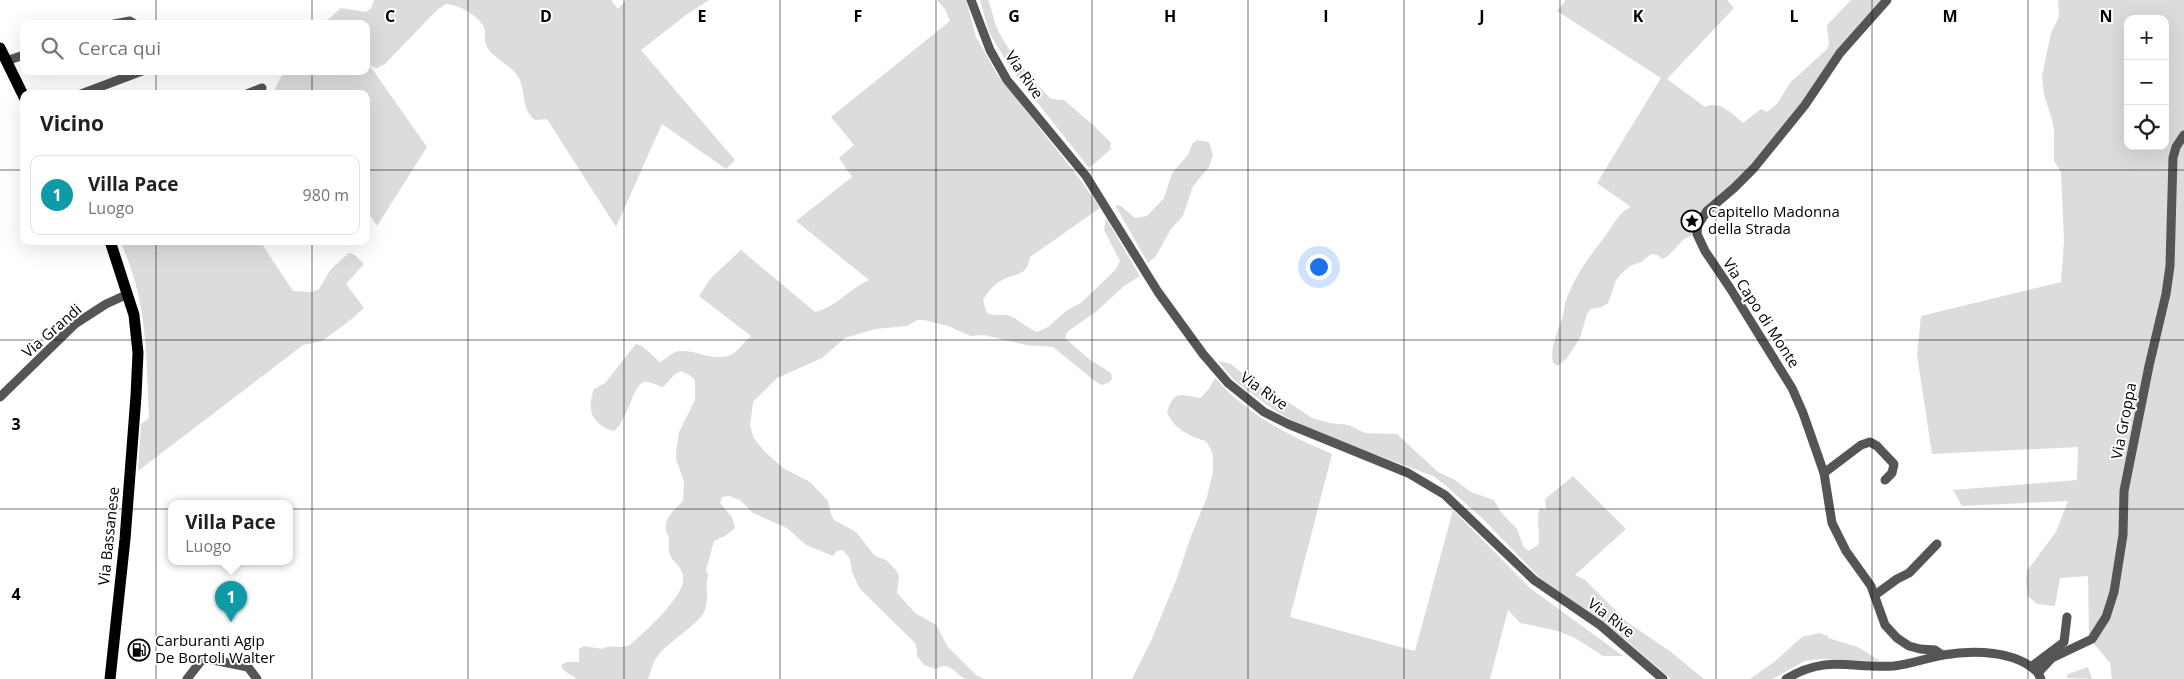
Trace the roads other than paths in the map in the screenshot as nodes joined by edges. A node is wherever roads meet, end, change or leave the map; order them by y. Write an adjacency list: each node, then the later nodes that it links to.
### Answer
1 (971, 0): 25 (street, Via Rive)
2 (1887, 0): 15 (street, Via Capo di Monte)
3 (0, 48): 5 (main road)
4 (20, 56): 5 (street)
5 (6, 61): 8 (main road)
6 (131, 75): 9 (street)
7 (262, 88): 10 (street)
8 (20, 90)
9 (92, 90)
10 (257, 90)
11 (2184, 135): 21 (street, Via Groppa)
12 (111, 245): 13 (main road, Via Bassanese)
13 (128, 294): 14 (street, Via Grandi); 22 (main road, Via Bassanese)
14 (0, 397)
15 (1824, 473): 16 (street); 18 (street, Via Capo di Monte)
16 (1885, 480)
17 (1937, 544): 18 (street)
18 (1876, 595): 20 (street, Via Capo di Monte)
19 (2067, 617): 21 (street)
20 (1942, 655): 21 (street); 26 (street)
21 (2037, 673)
22 (110, 679)
23 (188, 679): 24 (street)
24 (257, 679)
25 (1663, 679)
26 (1786, 679)

